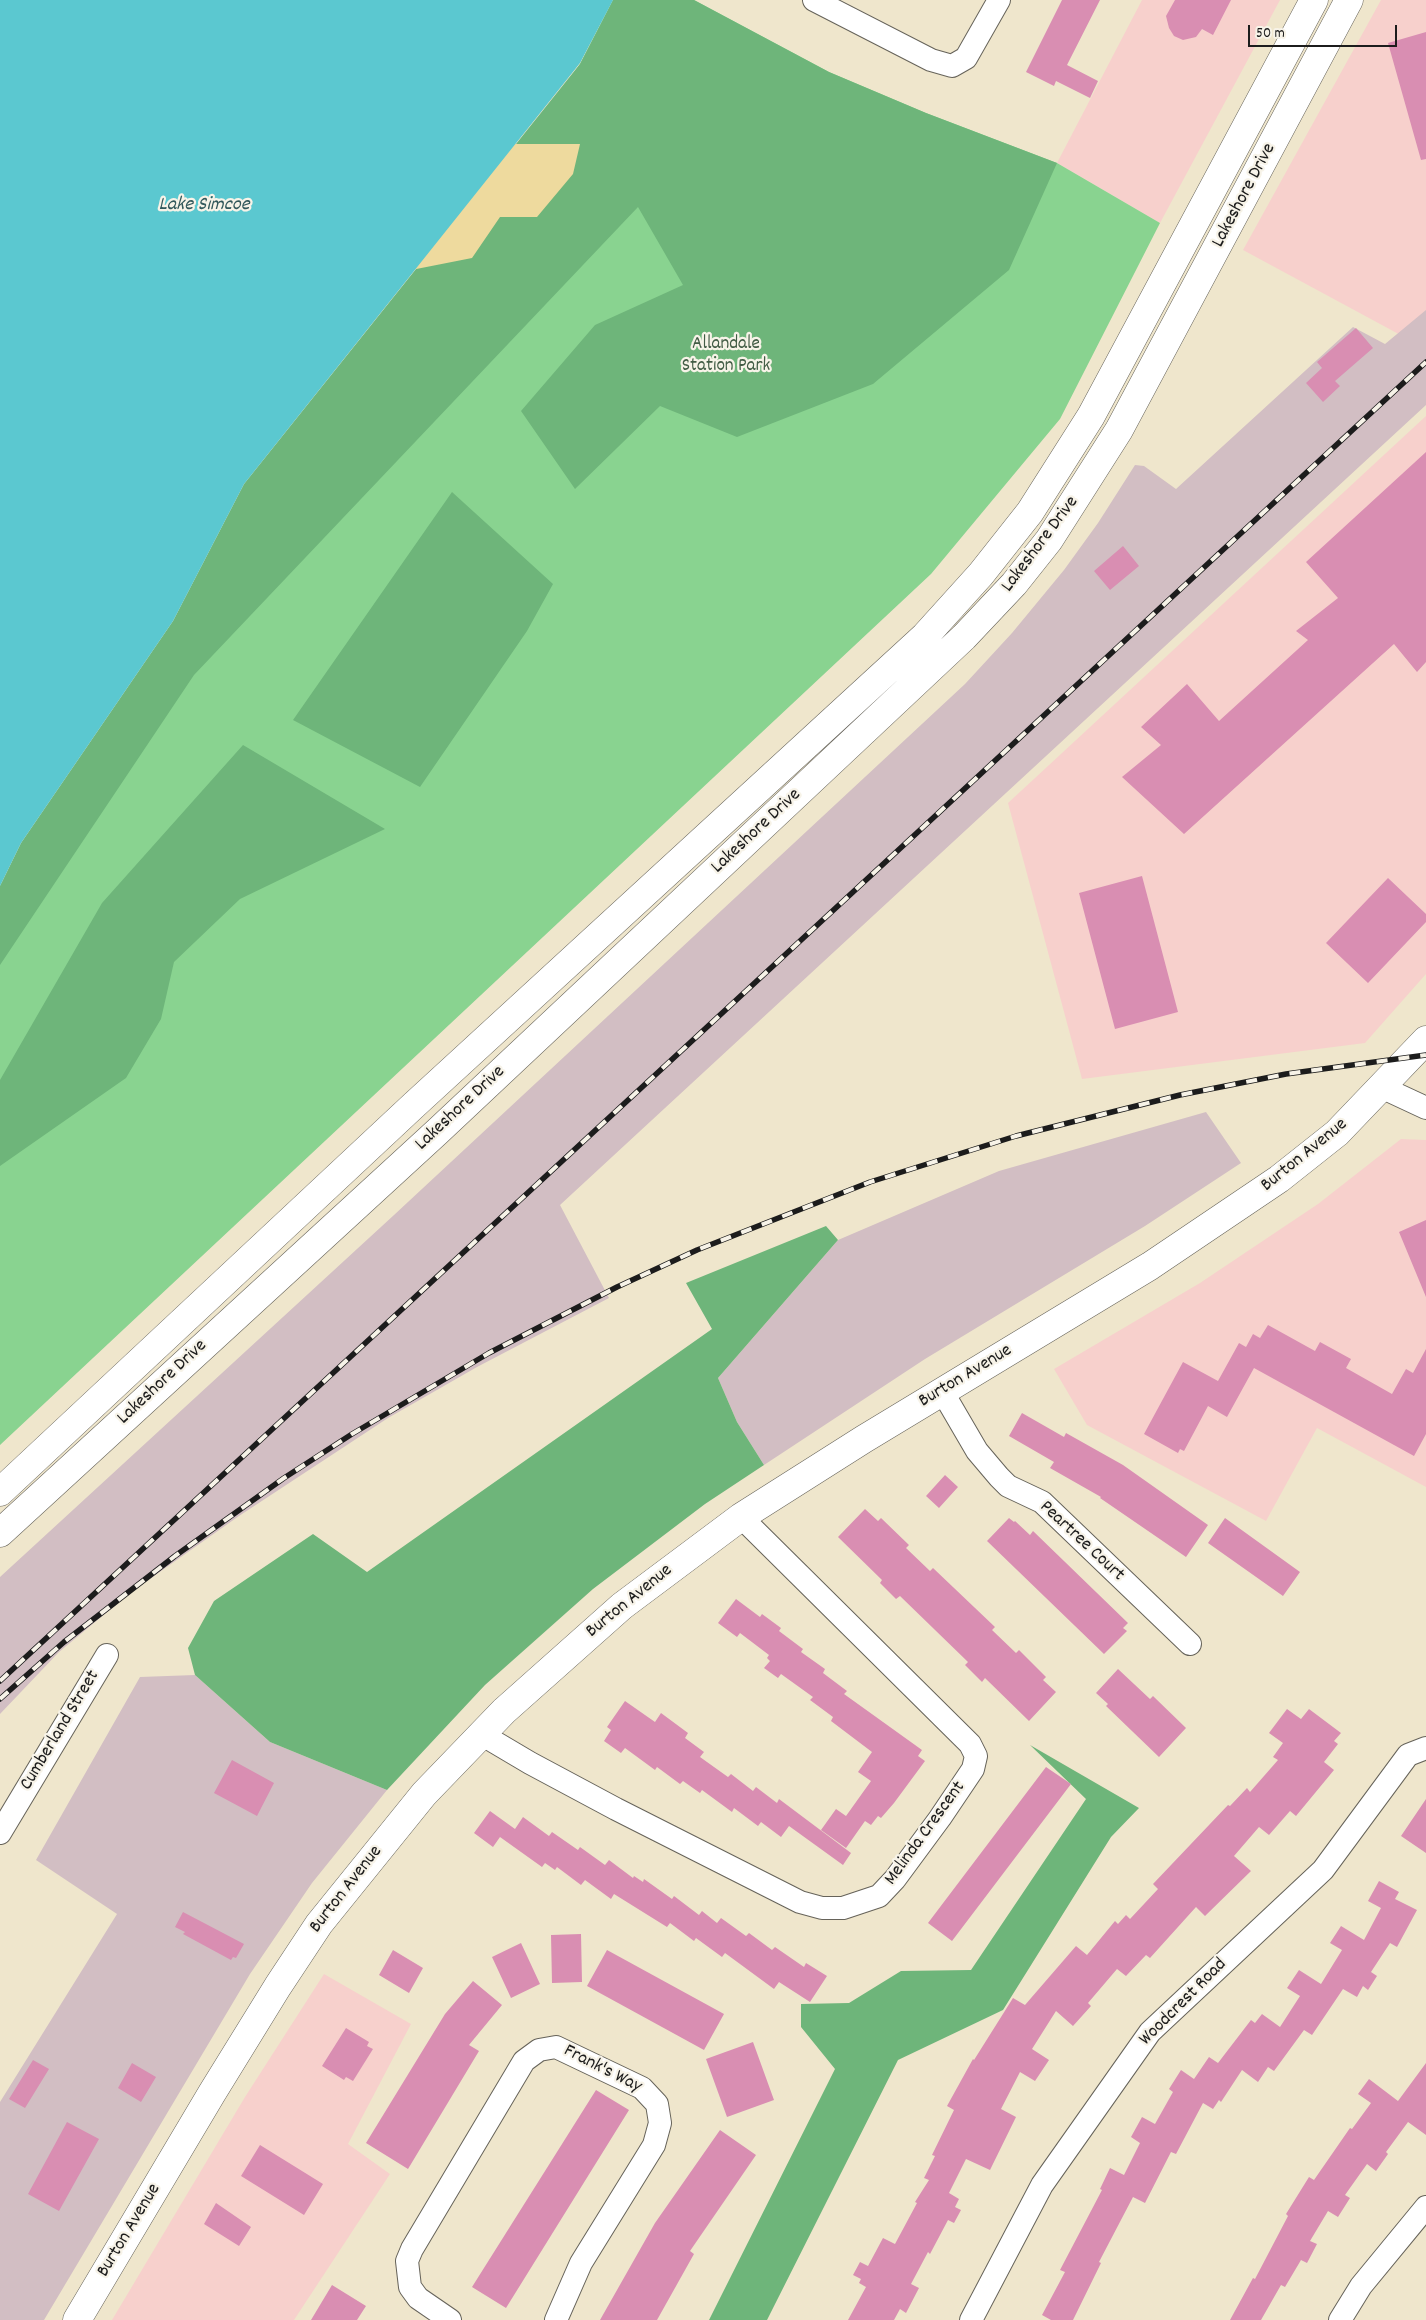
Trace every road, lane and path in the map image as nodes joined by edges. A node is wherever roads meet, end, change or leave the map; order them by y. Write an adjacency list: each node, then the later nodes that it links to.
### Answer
1 (814, 0): 2 (street)
2 (999, 0)
3 (1314, 0): 9 (main road, Lakeshore Drive)
4 (1349, 0): 11 (main road, Lakeshore Drive)
5 (1426, 1040): 6 (main road, Burton Avenue)
6 (1382, 1088): 7 (street); 8 (main road, Burton Avenue)
7 (1426, 1108)
8 (942, 1391): 10 (main road, Burton Avenue); 12 (street, Peartree Court)
9 (0, 1492)
10 (741, 1517): 14 (main road, Burton Avenue); 14 (street, Melinda Crescent)
11 (0, 1534)
12 (1190, 1644)
13 (107, 1655): 16 (street, Cumberland Street)
14 (481, 1734): 18 (main road, Burton Avenue)
15 (1426, 1748): 21 (street, Woodcrest Road)
16 (0, 1833)
17 (1426, 2207): 22 (street)
18 (78, 2320)
19 (450, 2320): 20 (street, Frank's Way)
20 (556, 2320)
21 (970, 2320)
22 (1340, 2320)

